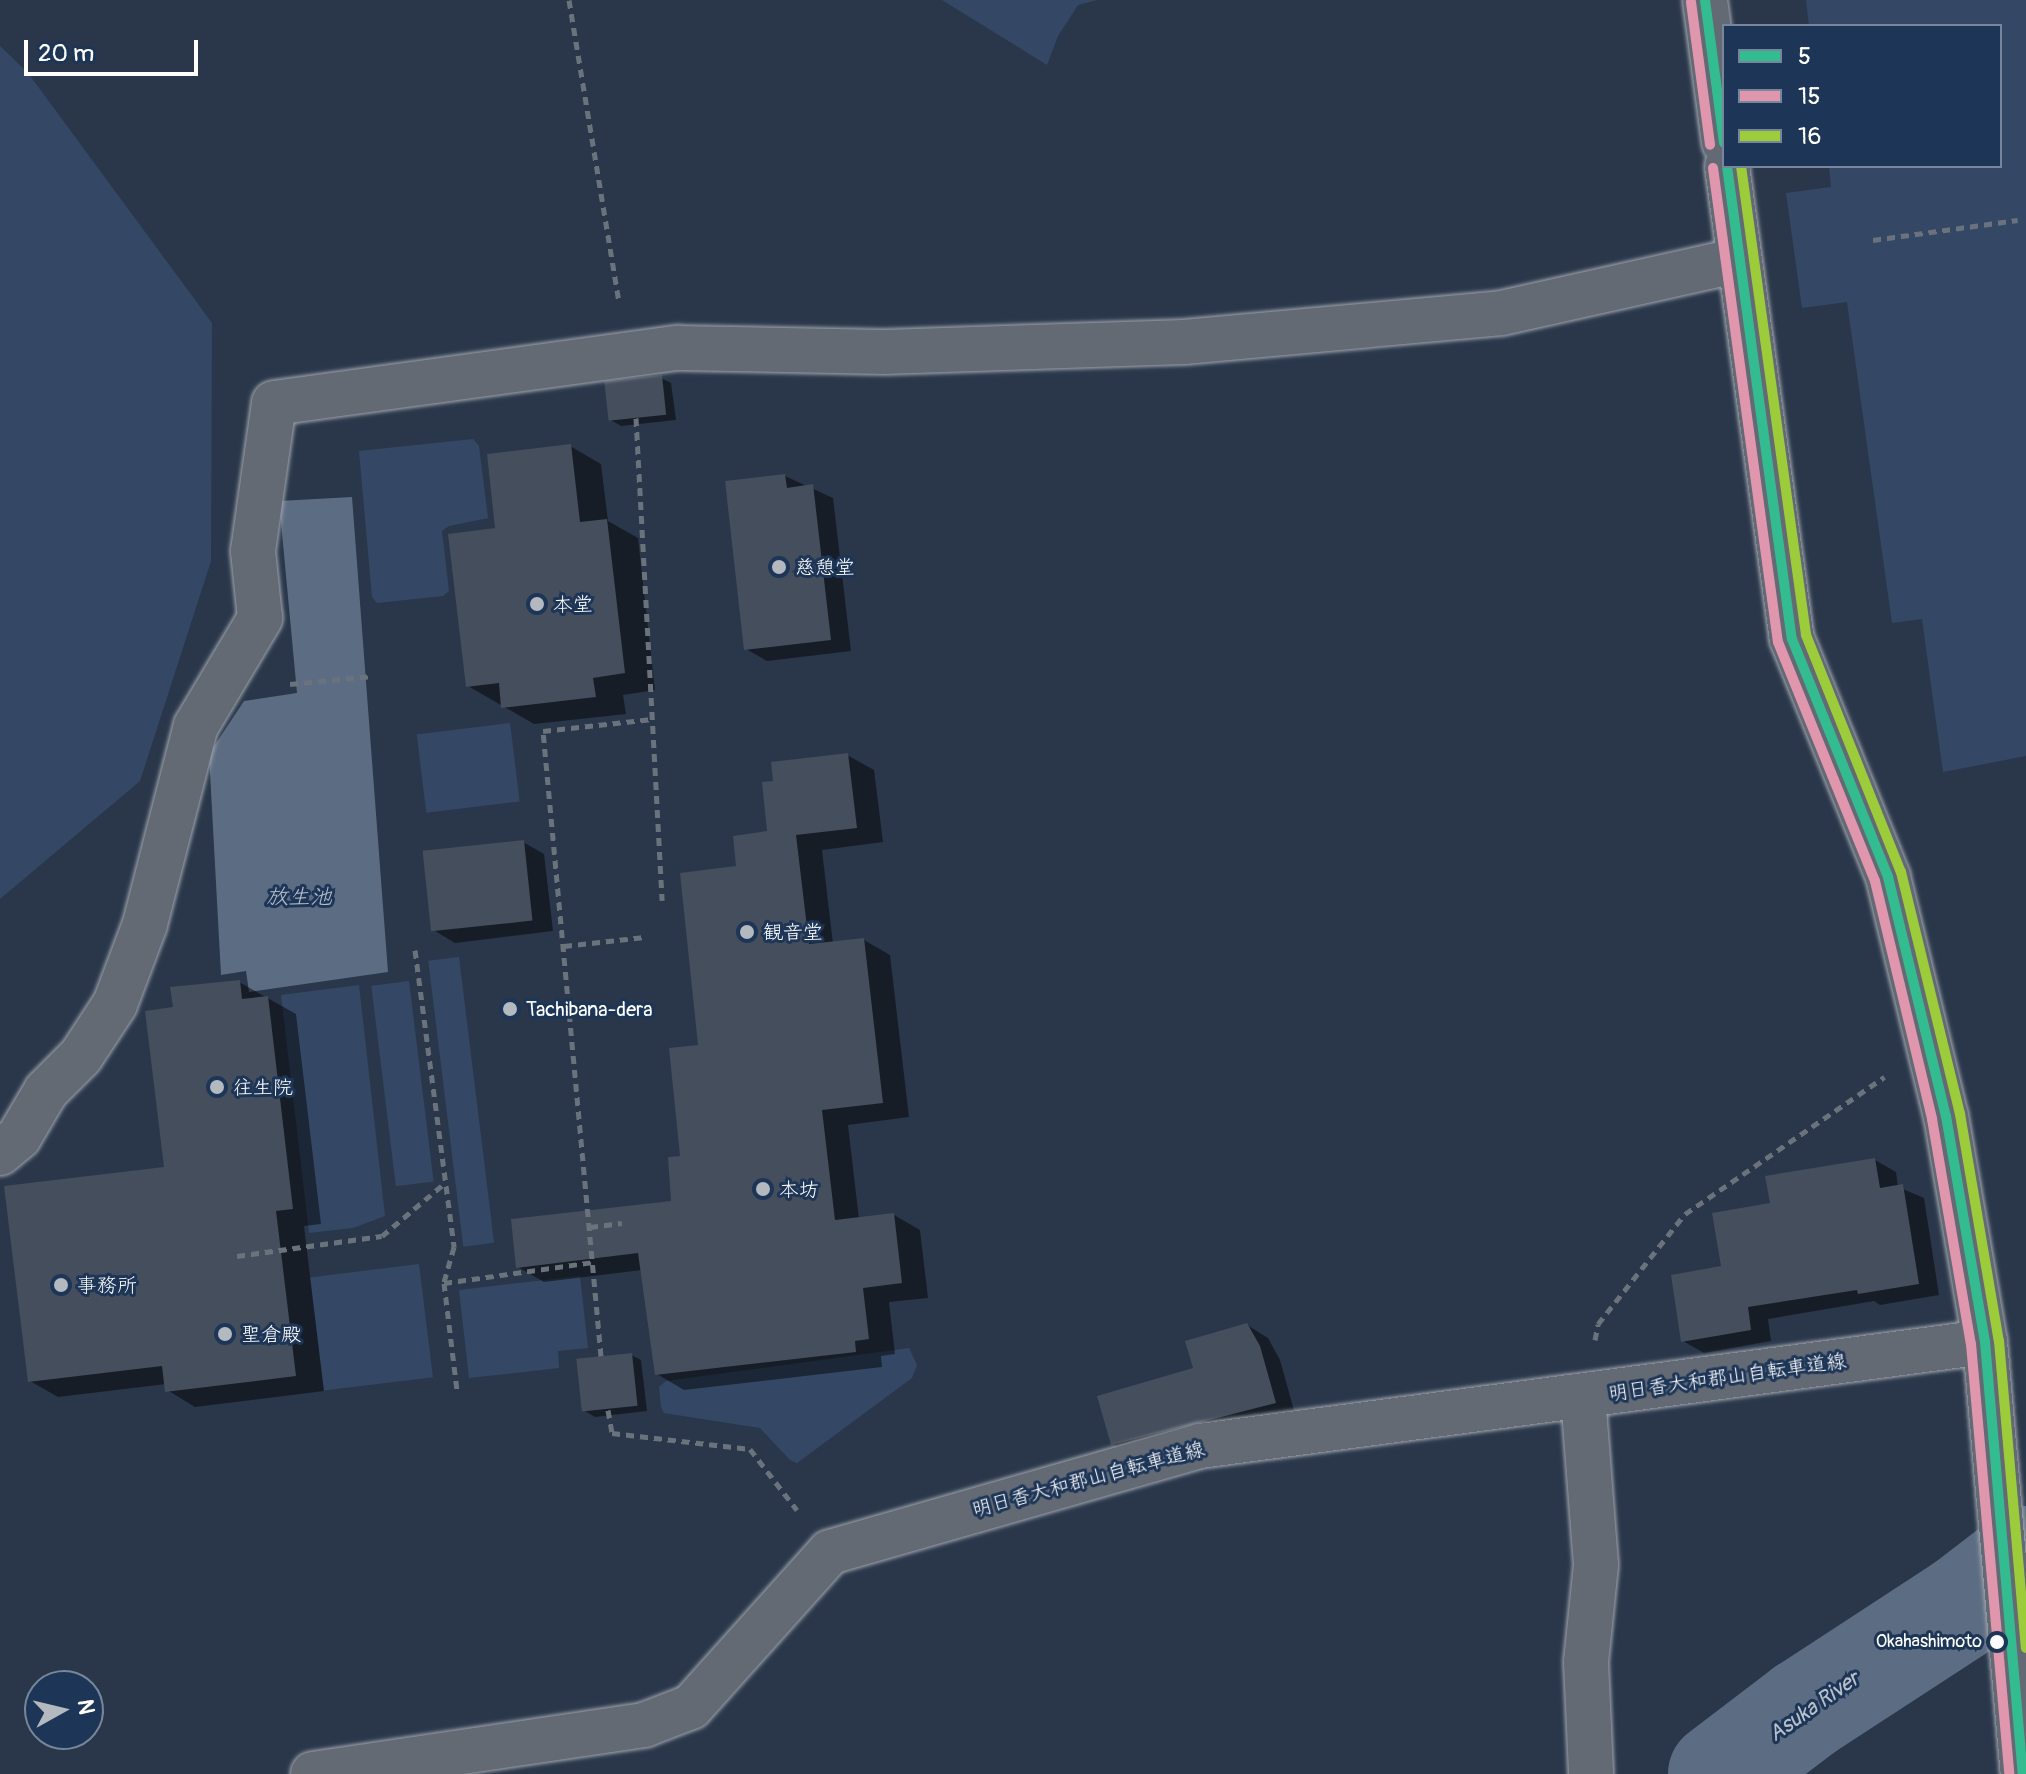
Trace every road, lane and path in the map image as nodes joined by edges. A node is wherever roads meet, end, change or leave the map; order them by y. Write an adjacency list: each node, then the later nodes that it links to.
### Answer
1 (569, 0): 8 (path)
2 (1705, 0): 3 (street)
3 (1722, 128)
4 (1727, 168): 7 (street)
5 (2018, 220): 6 (path)
6 (1873, 240)
7 (1739, 260): 8 (street); 17 (street)
8 (628, 355): 18 (street)
9 (636, 418): 12 (path)
10 (373, 676): 11 (path)
11 (290, 684)
12 (652, 719): 13 (path); 15 (path)
13 (662, 900)
14 (644, 937): 15 (path)
15 (564, 946): 21 (path)
16 (415, 950): 19 (path)
17 (1929, 1046): 25 (street); 28 (path)
18 (0, 1153)
19 (446, 1183): 22 (path); 24 (path)
20 (622, 1223): 21 (path)
21 (590, 1227): 23 (path)
22 (237, 1256)
23 (593, 1262): 24 (path); 26 (path)
24 (444, 1283): 27 (path)
25 (1985, 1342): 28 (street, 明日香大和郡山自転車道線); 31 (street)
26 (601, 1356)
27 (457, 1390)
28 (1583, 1396): 30 (street, 明日香大和郡山自転車道線); 33 (street)
29 (608, 1410): 30 (path)
30 (830, 1552): 32 (street)
31 (2022, 1756)
32 (313, 1774)
33 (1591, 1774)

